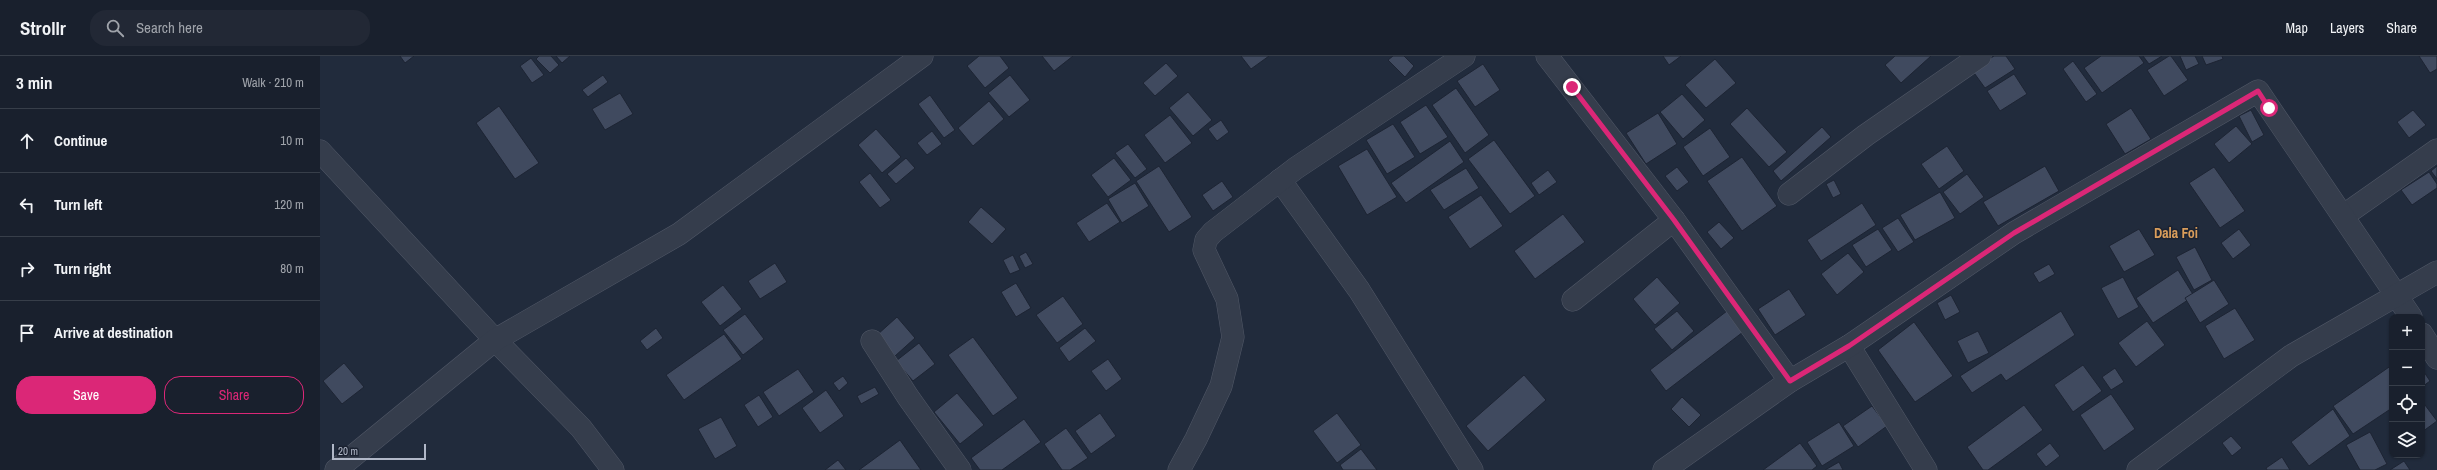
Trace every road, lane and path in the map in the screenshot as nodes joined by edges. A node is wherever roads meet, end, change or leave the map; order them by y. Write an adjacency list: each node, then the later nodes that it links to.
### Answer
1 (922, 56): 16 (street)
2 (1464, 56): 7 (street)
3 (1547, 56): 10 (street)
4 (1980, 56): 8 (street)
5 (2437, 150): 9 (street)
6 (320, 152): 16 (street)
7 (1280, 180): 24 (street); 25 (street)
8 (1789, 194)
9 (2343, 216): 12 (street); 18 (street)
10 (1674, 220): 13 (street); 20 (street)
11 (2437, 272): 12 (street)
12 (2397, 295): 14 (street); 28 (street)
13 (1573, 300)
14 (2409, 314)
15 (2425, 339): 19 (street)
16 (495, 340): 21 (street); 22 (street)
17 (872, 341): 23 (street)
18 (1849, 346): 20 (street); 27 (street)
19 (2437, 358)
20 (1790, 381): 26 (street)
21 (336, 470)
22 (613, 470)
23 (960, 470)
24 (1179, 470)
25 (1472, 470)
26 (1664, 470)
27 (1926, 470)
28 (2138, 470)

